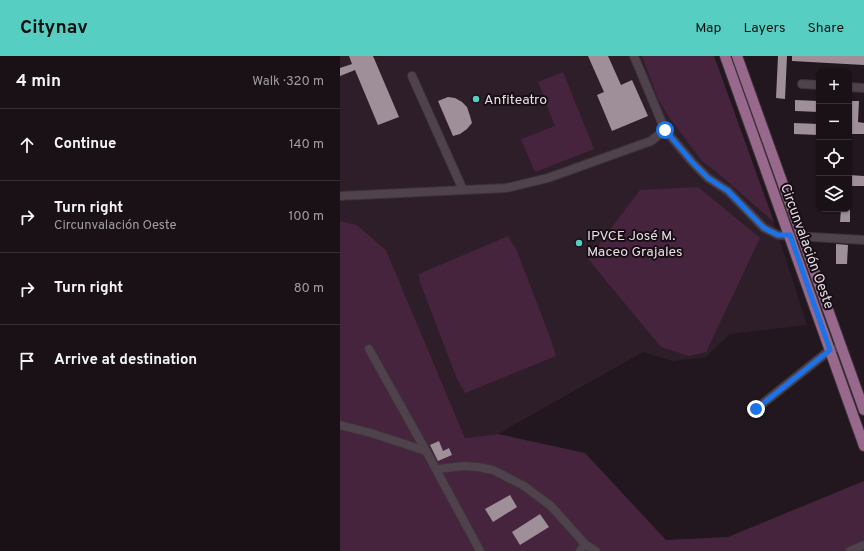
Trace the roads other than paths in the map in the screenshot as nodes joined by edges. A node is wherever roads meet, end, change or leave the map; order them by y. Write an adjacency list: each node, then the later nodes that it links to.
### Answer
1 (634, 56): 9 (street)
2 (725, 56): 12 (main road, Circunvalación Oeste)
3 (737, 56): 13 (main road, Circunvalación Oeste)
4 (412, 76): 10 (street)
5 (802, 84): 6 (street)
6 (816, 85)
7 (852, 87): 8 (street)
8 (864, 88)
9 (665, 130): 10 (street); 12 (street)
10 (462, 190): 11 (street)
11 (340, 196)
12 (790, 235): 13 (street); 17 (main road, Circunvalación Oeste)
13 (801, 236): 14 (street); 15 (main road, Circunvalación Oeste)
14 (864, 240)
15 (841, 347): 17 (street); 19 (main road, Circunvalación Oeste)
16 (369, 348): 22 (street)
17 (830, 350): 18 (street); 21 (main road, Circunvalación Oeste)
18 (756, 409)
19 (864, 410)
20 (340, 425): 22 (street)
21 (864, 446)
22 (426, 450): 23 (street)
23 (436, 469): 25 (street); 26 (street)
24 (864, 545): 28 (street)
25 (582, 548): 27 (street)
26 (480, 551)
27 (596, 551)
28 (850, 551)

